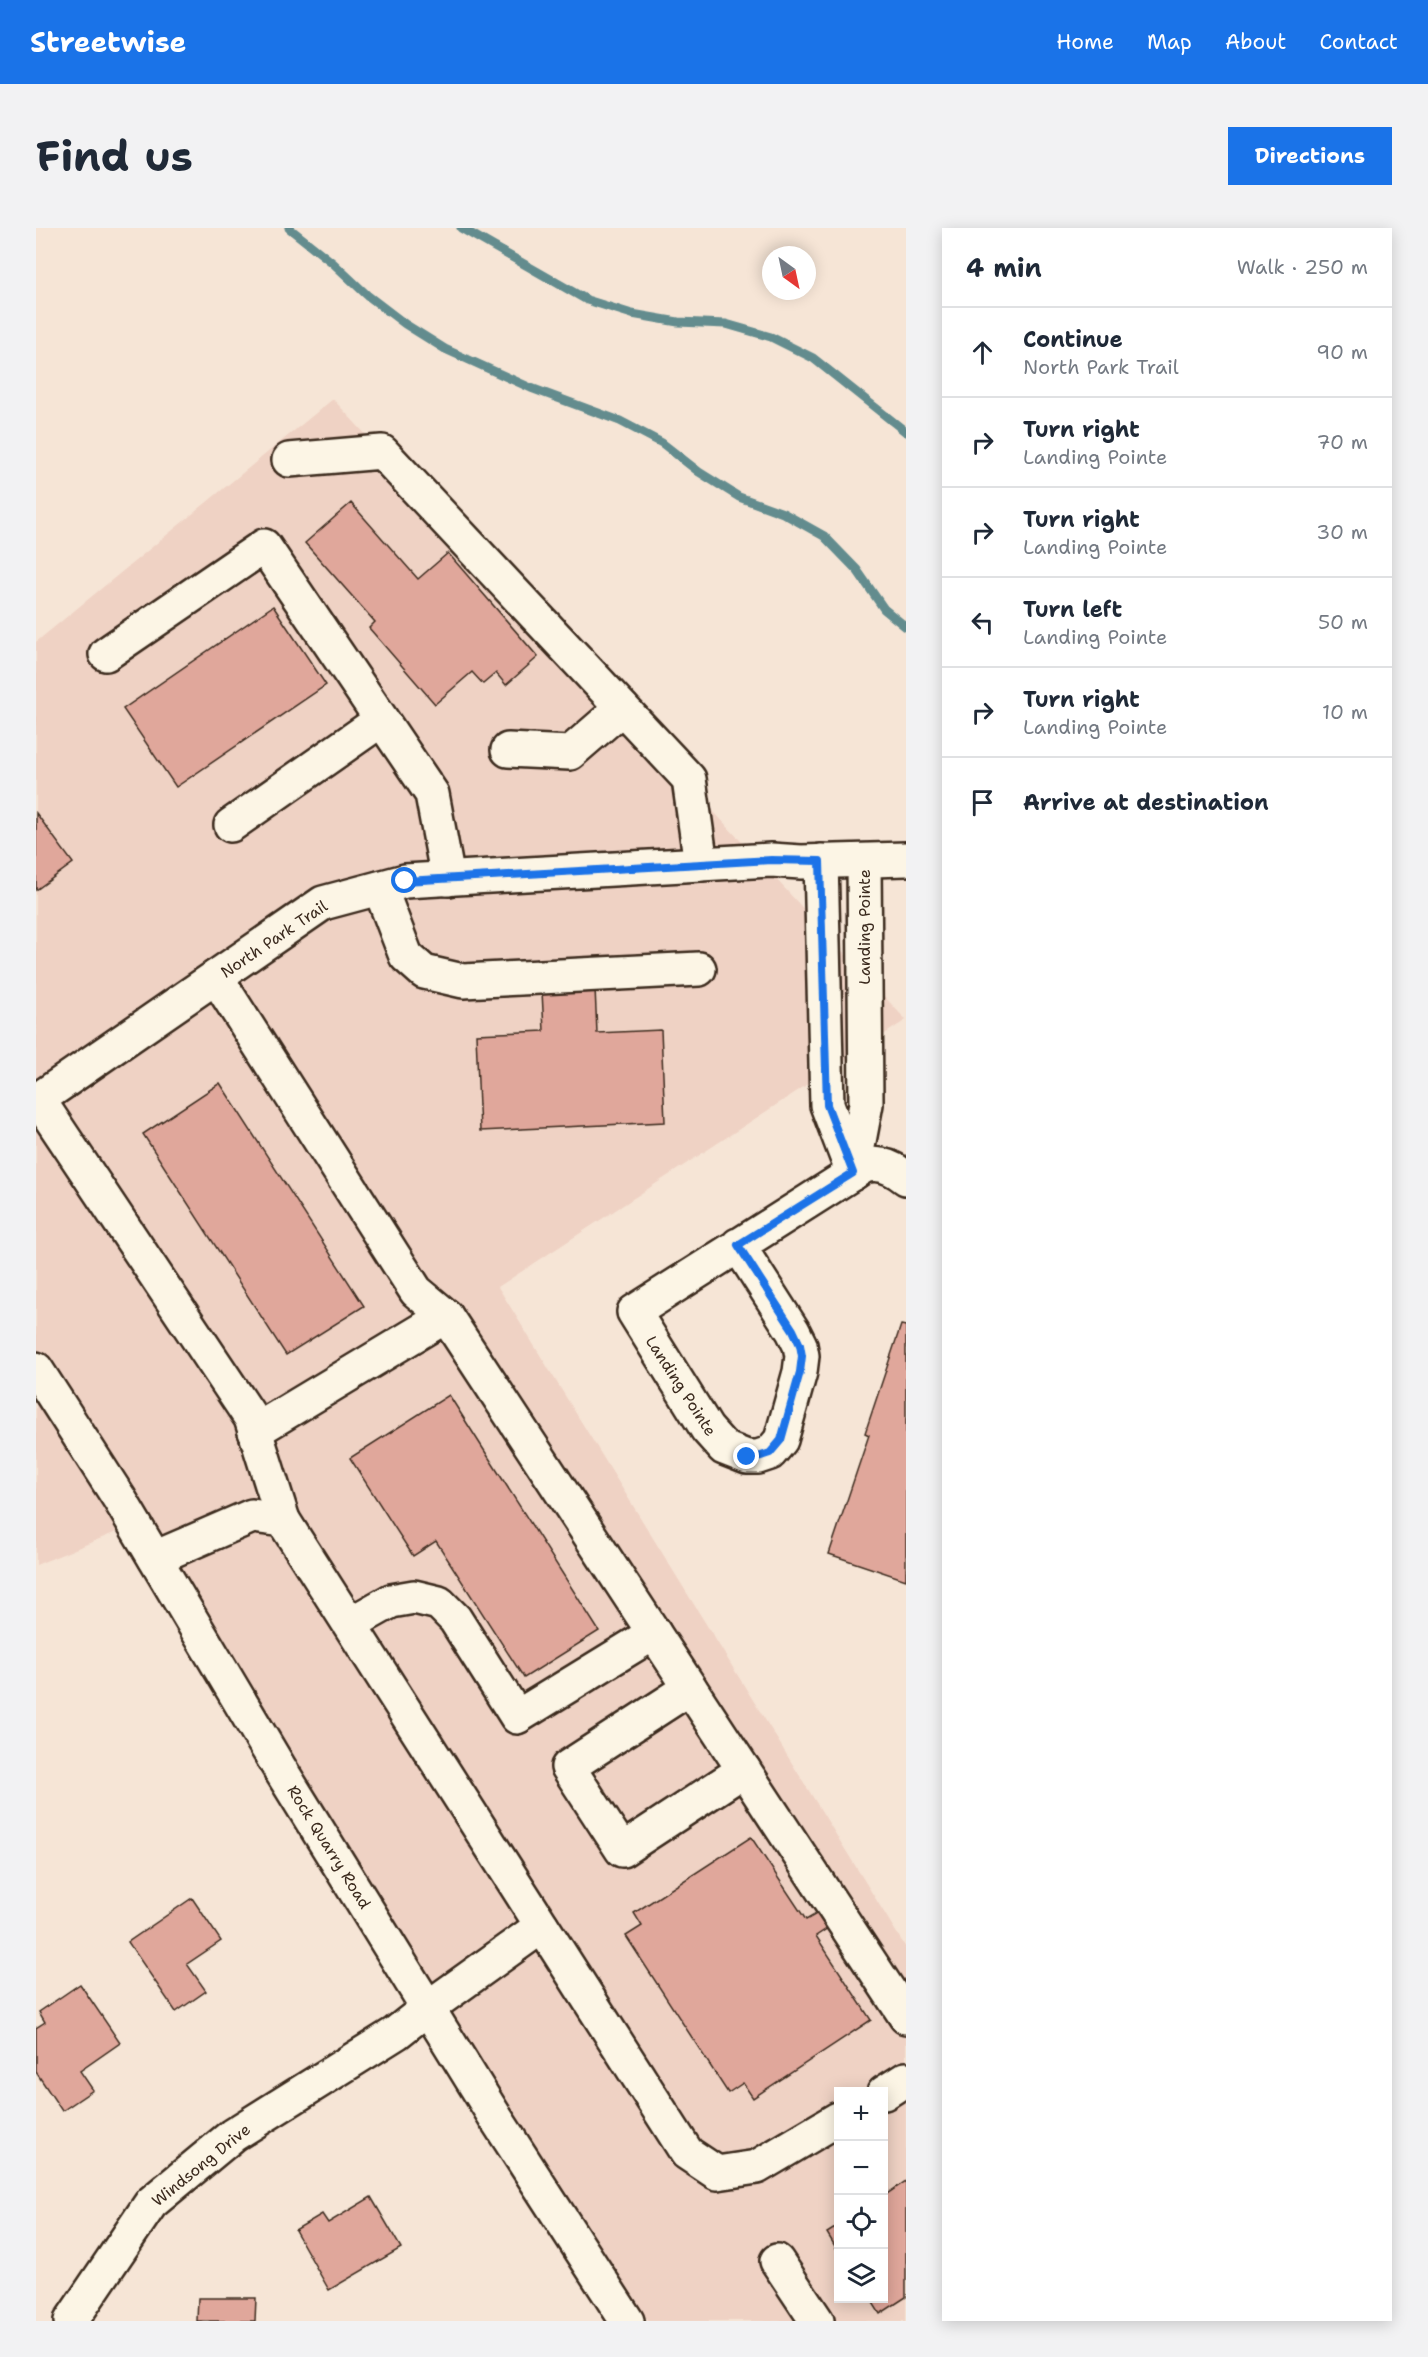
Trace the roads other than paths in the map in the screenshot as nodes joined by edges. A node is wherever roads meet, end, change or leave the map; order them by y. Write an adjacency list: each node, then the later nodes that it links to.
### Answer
1 (289, 460): 3 (street)
2 (106, 654): 4 (street)
3 (622, 708): 5 (street); 10 (street)
4 (381, 720): 6 (street); 11 (street)
5 (508, 750)
6 (231, 825)
7 (906, 859): 9 (street, North Park Trail)
8 (820, 861): 9 (street, North Park Trail); 10 (street, North Park Trail); 16 (street)
9 (864, 861): 16 (street, Landing Pointe)
10 (701, 864): 11 (street, North Park Trail)
11 (448, 879): 12 (street, North Park Trail)
12 (380, 888): 13 (street); 14 (street, North Park Trail)
13 (699, 969)
14 (216, 977): 15 (street, North Park Trail); 19 (street)
15 (37, 1100): 21 (street)
16 (853, 1173): 17 (street, Landing Pointe); 18 (street, Landing Pointe)
17 (906, 1178)
18 (738, 1245): 18 (street, Landing Pointe)
19 (446, 1316): 21 (street); 25 (street)
20 (36, 1369): 23 (street, Rock Quarry Road)
21 (255, 1431): 22 (street)
22 (283, 1520): 23 (street); 24 (street)
23 (155, 1558): 29 (street, Rock Quarry Road)
24 (350, 1624): 25 (street); 28 (street)
25 (654, 1633): 26 (street)
26 (690, 1688): 27 (street); 27 (street)
27 (744, 1770): 30 (street)
28 (542, 1926): 29 (street, Windsong Drive); 33 (street)
29 (429, 2007): 35 (street, Windsong Drive); 36 (street, Rock Quarry Road)
30 (906, 2017)
31 (906, 2079): 32 (street)
32 (888, 2090)
33 (834, 2121)
34 (777, 2261): 37 (street)
35 (71, 2321)
36 (627, 2321)
37 (817, 2321)

